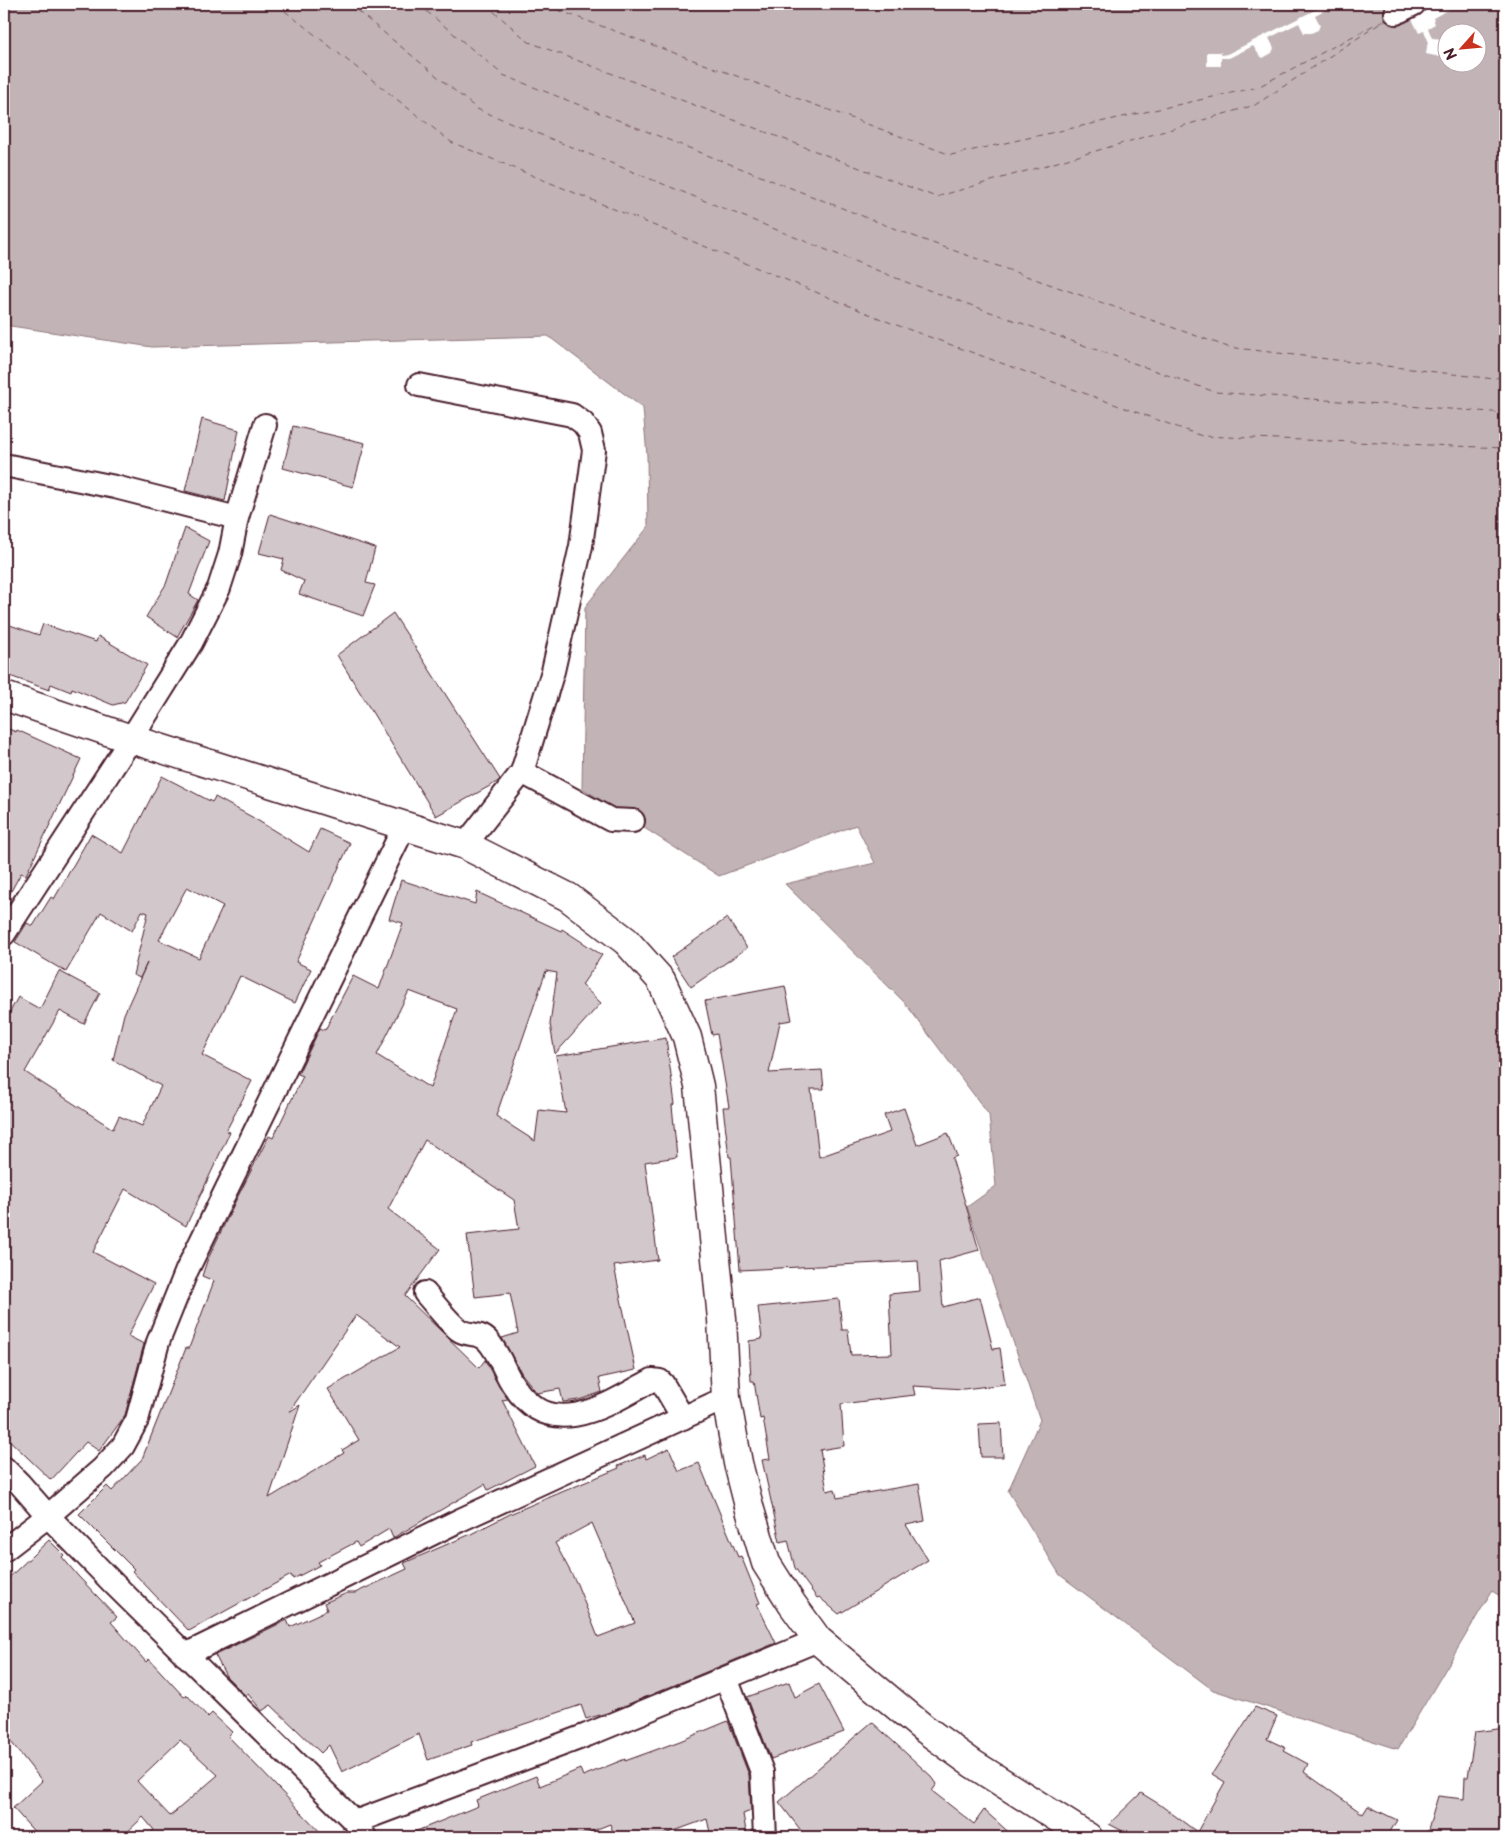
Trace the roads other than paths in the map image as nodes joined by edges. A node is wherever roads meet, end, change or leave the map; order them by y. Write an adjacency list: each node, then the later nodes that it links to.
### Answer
1 (419, 385): 7 (street)
2 (265, 425): 4 (street)
3 (4, 465): 4 (street)
4 (237, 518): 6 (street)
5 (4, 696): 6 (highway)
6 (131, 739): 9 (highway); 11 (street)
7 (522, 772): 8 (street); 10 (street)
8 (633, 821)
9 (405, 825): 10 (highway); 16 (street)
10 (465, 845): 13 (highway)
11 (4, 934)
12 (425, 1294): 14 (street)
13 (726, 1398): 14 (street); 18 (highway)
14 (683, 1418): 19 (street)
15 (4, 1468): 16 (street)
16 (48, 1516): 17 (street); 19 (street)
17 (4, 1550)
18 (818, 1640): 20 (street); 23 (highway)
19 (185, 1655): 21 (street)
20 (726, 1678): 21 (street); 22 (street)
21 (360, 1829)
22 (765, 1837)
23 (1088, 1837)

